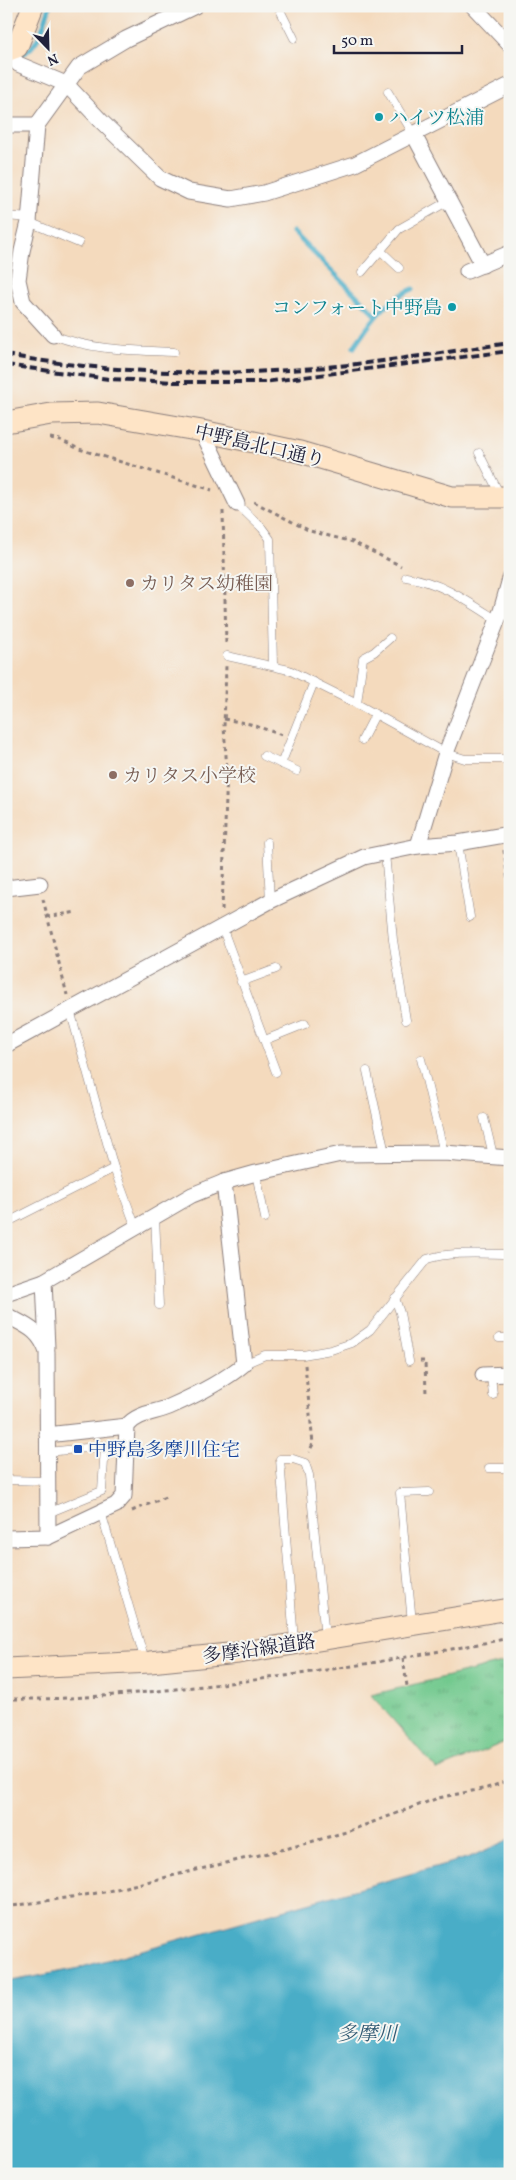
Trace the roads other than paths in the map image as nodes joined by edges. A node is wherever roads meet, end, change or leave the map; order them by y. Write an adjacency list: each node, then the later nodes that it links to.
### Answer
1 (33, 6): 7 (street)
2 (195, 6): 8 (street)
3 (278, 6): 5 (lane)
4 (474, 6): 6 (street)
5 (294, 38)
6 (510, 45)
7 (7, 51): 8 (street)
8 (66, 84): 12 (street); 13 (street)
9 (510, 85): 13 (street)
10 (388, 92): 13 (lane)
11 (6, 124): 12 (street)
12 (36, 125): 16 (street)
13 (414, 135): 14 (street)
14 (450, 200): 18 (lane); 20 (street)
15 (6, 216): 16 (lane)
16 (29, 220): 17 (lane); 24 (street)
17 (79, 243)
18 (381, 251): 21 (lane); 23 (lane)
19 (510, 253): 20 (street)
20 (483, 264): 22 (street)
21 (399, 268)
22 (466, 271)
23 (362, 272)
24 (53, 334): 25 (lane)
25 (174, 352)
26 (6, 422): 27 (street, 中野島北口通り)
27 (202, 431): 29 (street); 30 (street, 中野島北口通り)
28 (479, 453): 30 (lane)
29 (231, 497): 36 (lane)
30 (505, 497)
31 (406, 577): 33 (lane)
32 (510, 580): 33 (street)
33 (497, 620): 41 (street)
34 (390, 638): 38 (lane)
35 (227, 656): 36 (lane)
36 (273, 665): 37 (lane)
37 (314, 682): 38 (lane); 44 (lane)
38 (357, 704): 39 (lane)
39 (375, 715): 40 (lane); 41 (lane)
40 (362, 740)
41 (446, 753): 43 (lane); 49 (street)
42 (264, 756): 44 (lane)
43 (510, 759)
44 (281, 764): 45 (lane)
45 (297, 771)
46 (506, 834): 48 (street)
47 (267, 842): 53 (lane)
48 (458, 843): 49 (street); 54 (lane)
49 (418, 846): 50 (street)
50 (385, 853): 53 (street); 59 (lane)
51 (40, 884): 52 (street)
52 (6, 888)
53 (270, 900): 55 (street)
54 (470, 917)
55 (222, 927): 57 (lane); 58 (street)
56 (276, 969): 57 (lane)
57 (241, 982): 61 (lane)
58 (70, 1010): 62 (street); 71 (lane)
59 (406, 1020)
60 (305, 1024): 61 (lane)
61 (265, 1040): 65 (lane)
62 (6, 1045)
63 (421, 1059): 68 (lane)
64 (367, 1071): 67 (lane)
65 (276, 1072)
66 (484, 1118): 69 (lane)
67 (385, 1153): 68 (street); 72 (street)
68 (444, 1153): 69 (street)
69 (493, 1156): 70 (street)
70 (510, 1158)
71 (114, 1168): 76 (lane); 77 (lane)
72 (256, 1173): 73 (street); 75 (lane)
73 (224, 1182): 74 (street); 88 (street)
74 (155, 1216): 77 (street); 82 (lane)
75 (265, 1218)
76 (6, 1222)
77 (136, 1228): 79 (street)
78 (510, 1254): 81 (lane)
79 (44, 1281): 80 (street); 86 (street)
80 (6, 1294)
81 (394, 1298): 87 (lane); 88 (lane)
82 (159, 1305)
83 (6, 1315): 86 (street)
84 (499, 1338): 85 (lane)
85 (510, 1338)
86 (47, 1352): 93 (street)
87 (409, 1360)
88 (244, 1364): 92 (street)
89 (510, 1374): 90 (street)
90 (487, 1375): 91 (lane)
91 (493, 1395)
92 (127, 1426): 93 (street); 101 (street)
93 (48, 1435): 94 (street)
94 (48, 1452): 98 (street); 100 (lane)
95 (489, 1468): 96 (lane)
96 (510, 1468)
97 (6, 1480): 98 (lane)
98 (48, 1481): 100 (street)
99 (429, 1492): 105 (lane)
100 (48, 1513): 103 (street)
101 (103, 1517): 103 (street); 108 (lane)
102 (6, 1538): 103 (street)
103 (48, 1538)
104 (510, 1609): 105 (street, 多摩沿線道路)
105 (412, 1625): 106 (street, 多摩沿線道路)
106 (325, 1639): 107 (street, 多摩沿線道路); 107 (lane)
107 (294, 1644): 108 (street, 多摩沿線道路)
108 (146, 1663): 109 (street, 多摩沿線道路)
109 (6, 1669)

